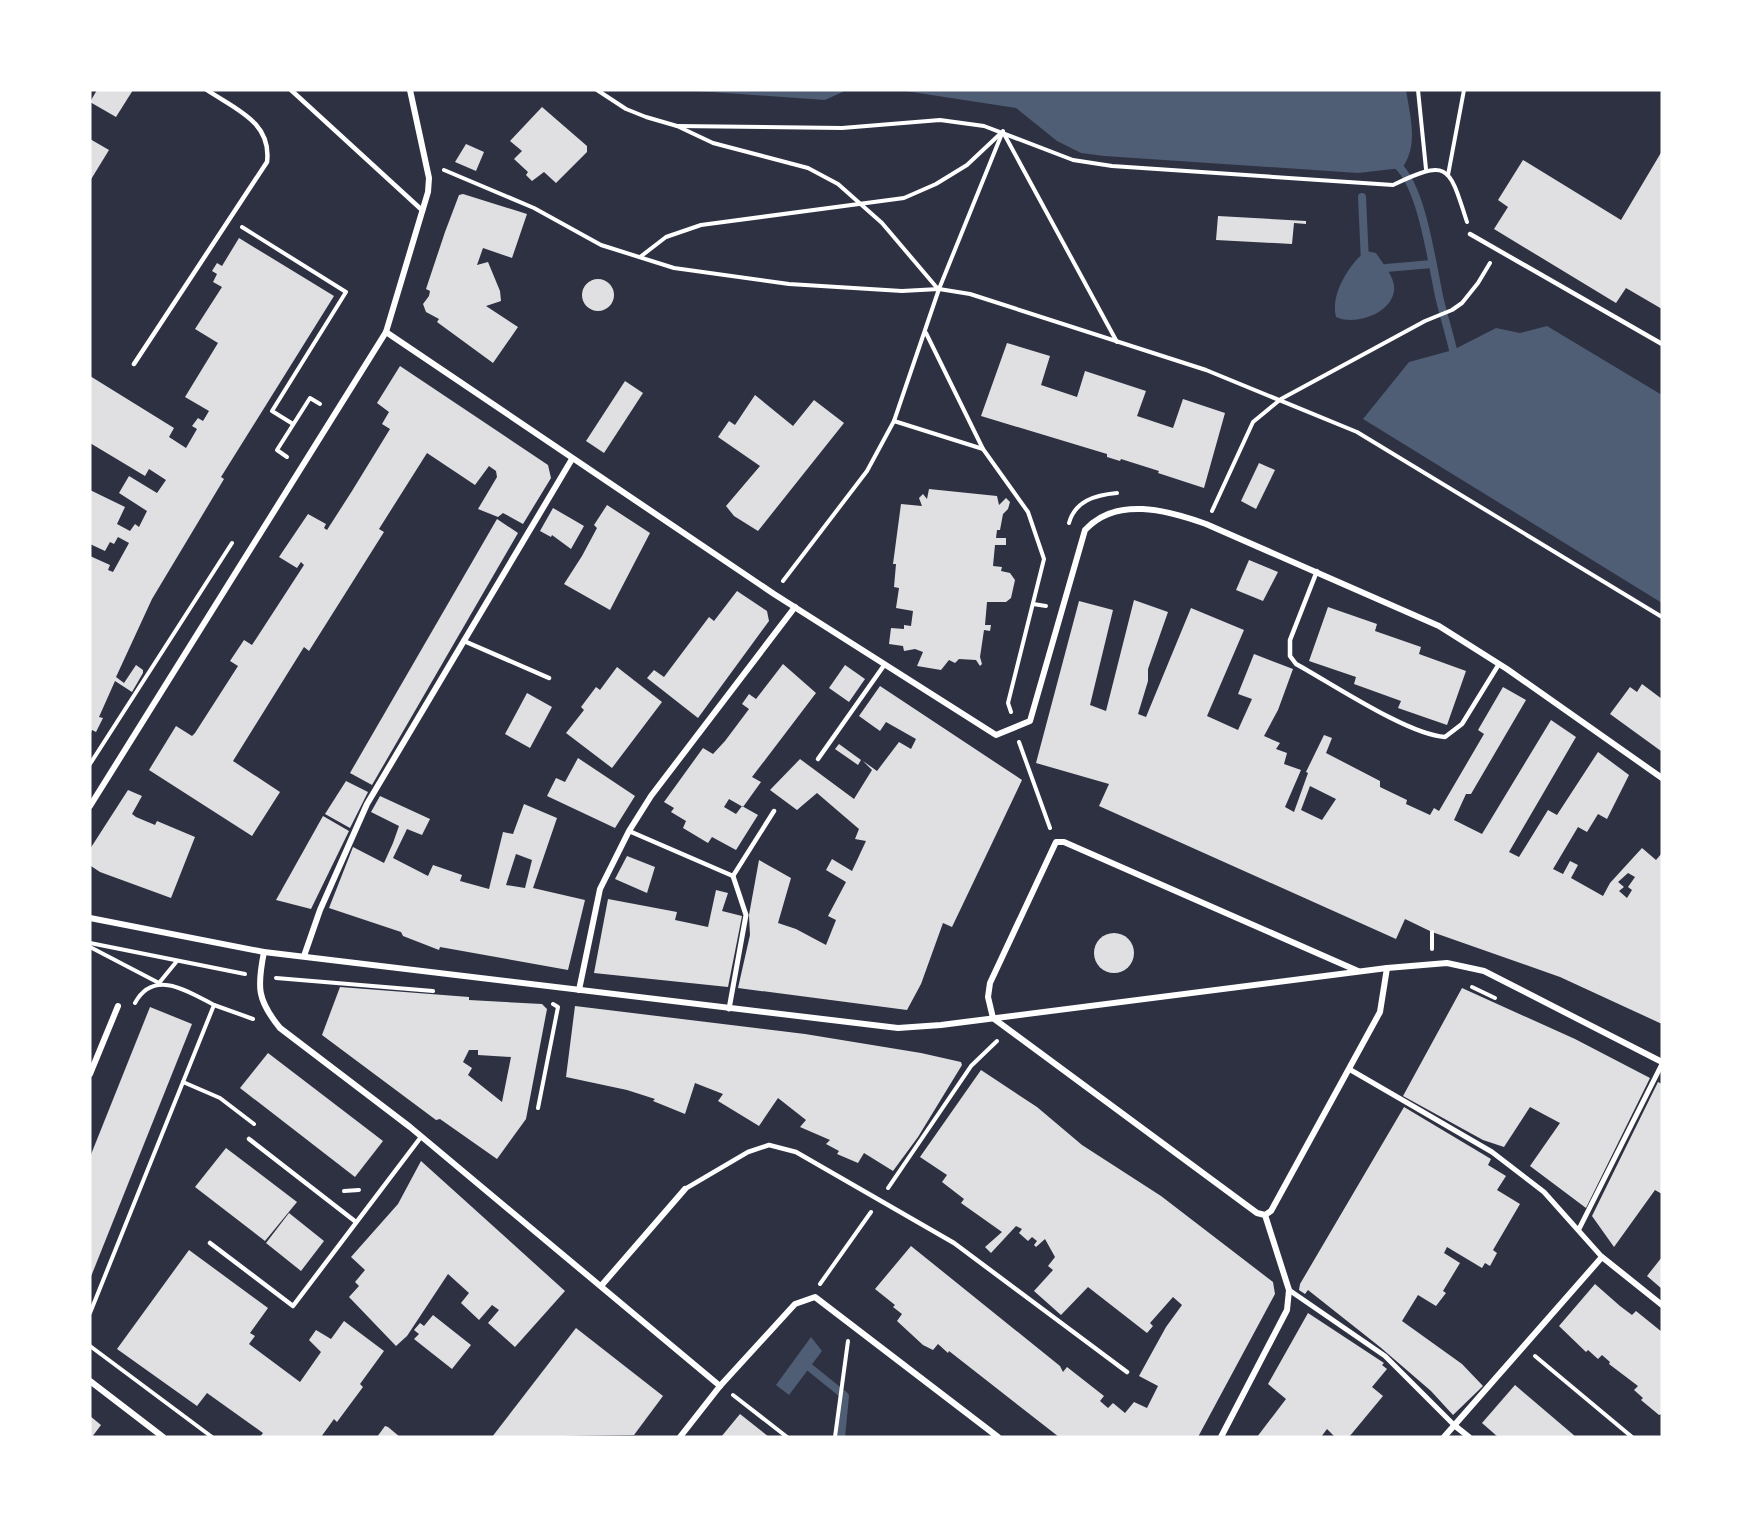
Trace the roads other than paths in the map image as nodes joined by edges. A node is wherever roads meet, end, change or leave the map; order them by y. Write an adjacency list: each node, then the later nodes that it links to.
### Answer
1 (207, 90): 8 (lane)
2 (291, 90): 4 (lane)
3 (410, 90): 4 (street)
4 (423, 211): 6 (street)
5 (1470, 234): 7 (lane)
6 (386, 332): 9 (street); 18 (street)
7 (1662, 344)
8 (134, 364)
9 (572, 459): 11 (street); 12 (street)
10 (1317, 571): 13 (street); 14 (street); 14 (lane)
11 (795, 607): 13 (street); 20 (street)
12 (464, 641): 15 (lane); 24 (street)
13 (885, 664): 16 (lane)
14 (1499, 664): 17 (street)
15 (549, 678)
16 (818, 759)
17 (1662, 778)
18 (90, 806)
19 (774, 811): 21 (lane)
20 (629, 831): 21 (lane); 27 (street)
21 (733, 876): 29 (street)
22 (90, 918): 23 (street)
23 (264, 952): 24 (street); 34 (street)
24 (304, 956): 27 (street)
25 (1387, 968): 26 (street); 31 (street); 32 (street)
26 (1359, 971): 30 (street); 30 (street)
27 (579, 990): 29 (street)
28 (118, 1006): 33 (street)
29 (729, 1009): 30 (street)
30 (993, 1018): 37 (street)
31 (1662, 1063): 39 (street)
32 (1349, 1069): 37 (street); 39 (street)
33 (90, 1074)
34 (421, 1137): 38 (lane); 42 (street)
35 (249, 1139): 38 (lane)
36 (685, 1189): 42 (street); 45 (lane)
37 (1265, 1215): 43 (street)
38 (357, 1222): 40 (lane)
39 (1579, 1229): 41 (street)
40 (210, 1243)
41 (1602, 1257): 44 (street); 48 (street)
42 (601, 1287): 47 (street)
43 (1289, 1290): 48 (street); 52 (street)
44 (1662, 1305)
45 (1127, 1372)
46 (90, 1381): 49 (street)
47 (720, 1386): 50 (street); 51 (street)
48 (1454, 1425): 53 (street); 54 (street)
49 (163, 1437)
50 (680, 1437)
51 (998, 1437)
52 (1221, 1437)
53 (1444, 1437)
54 (1469, 1437)

